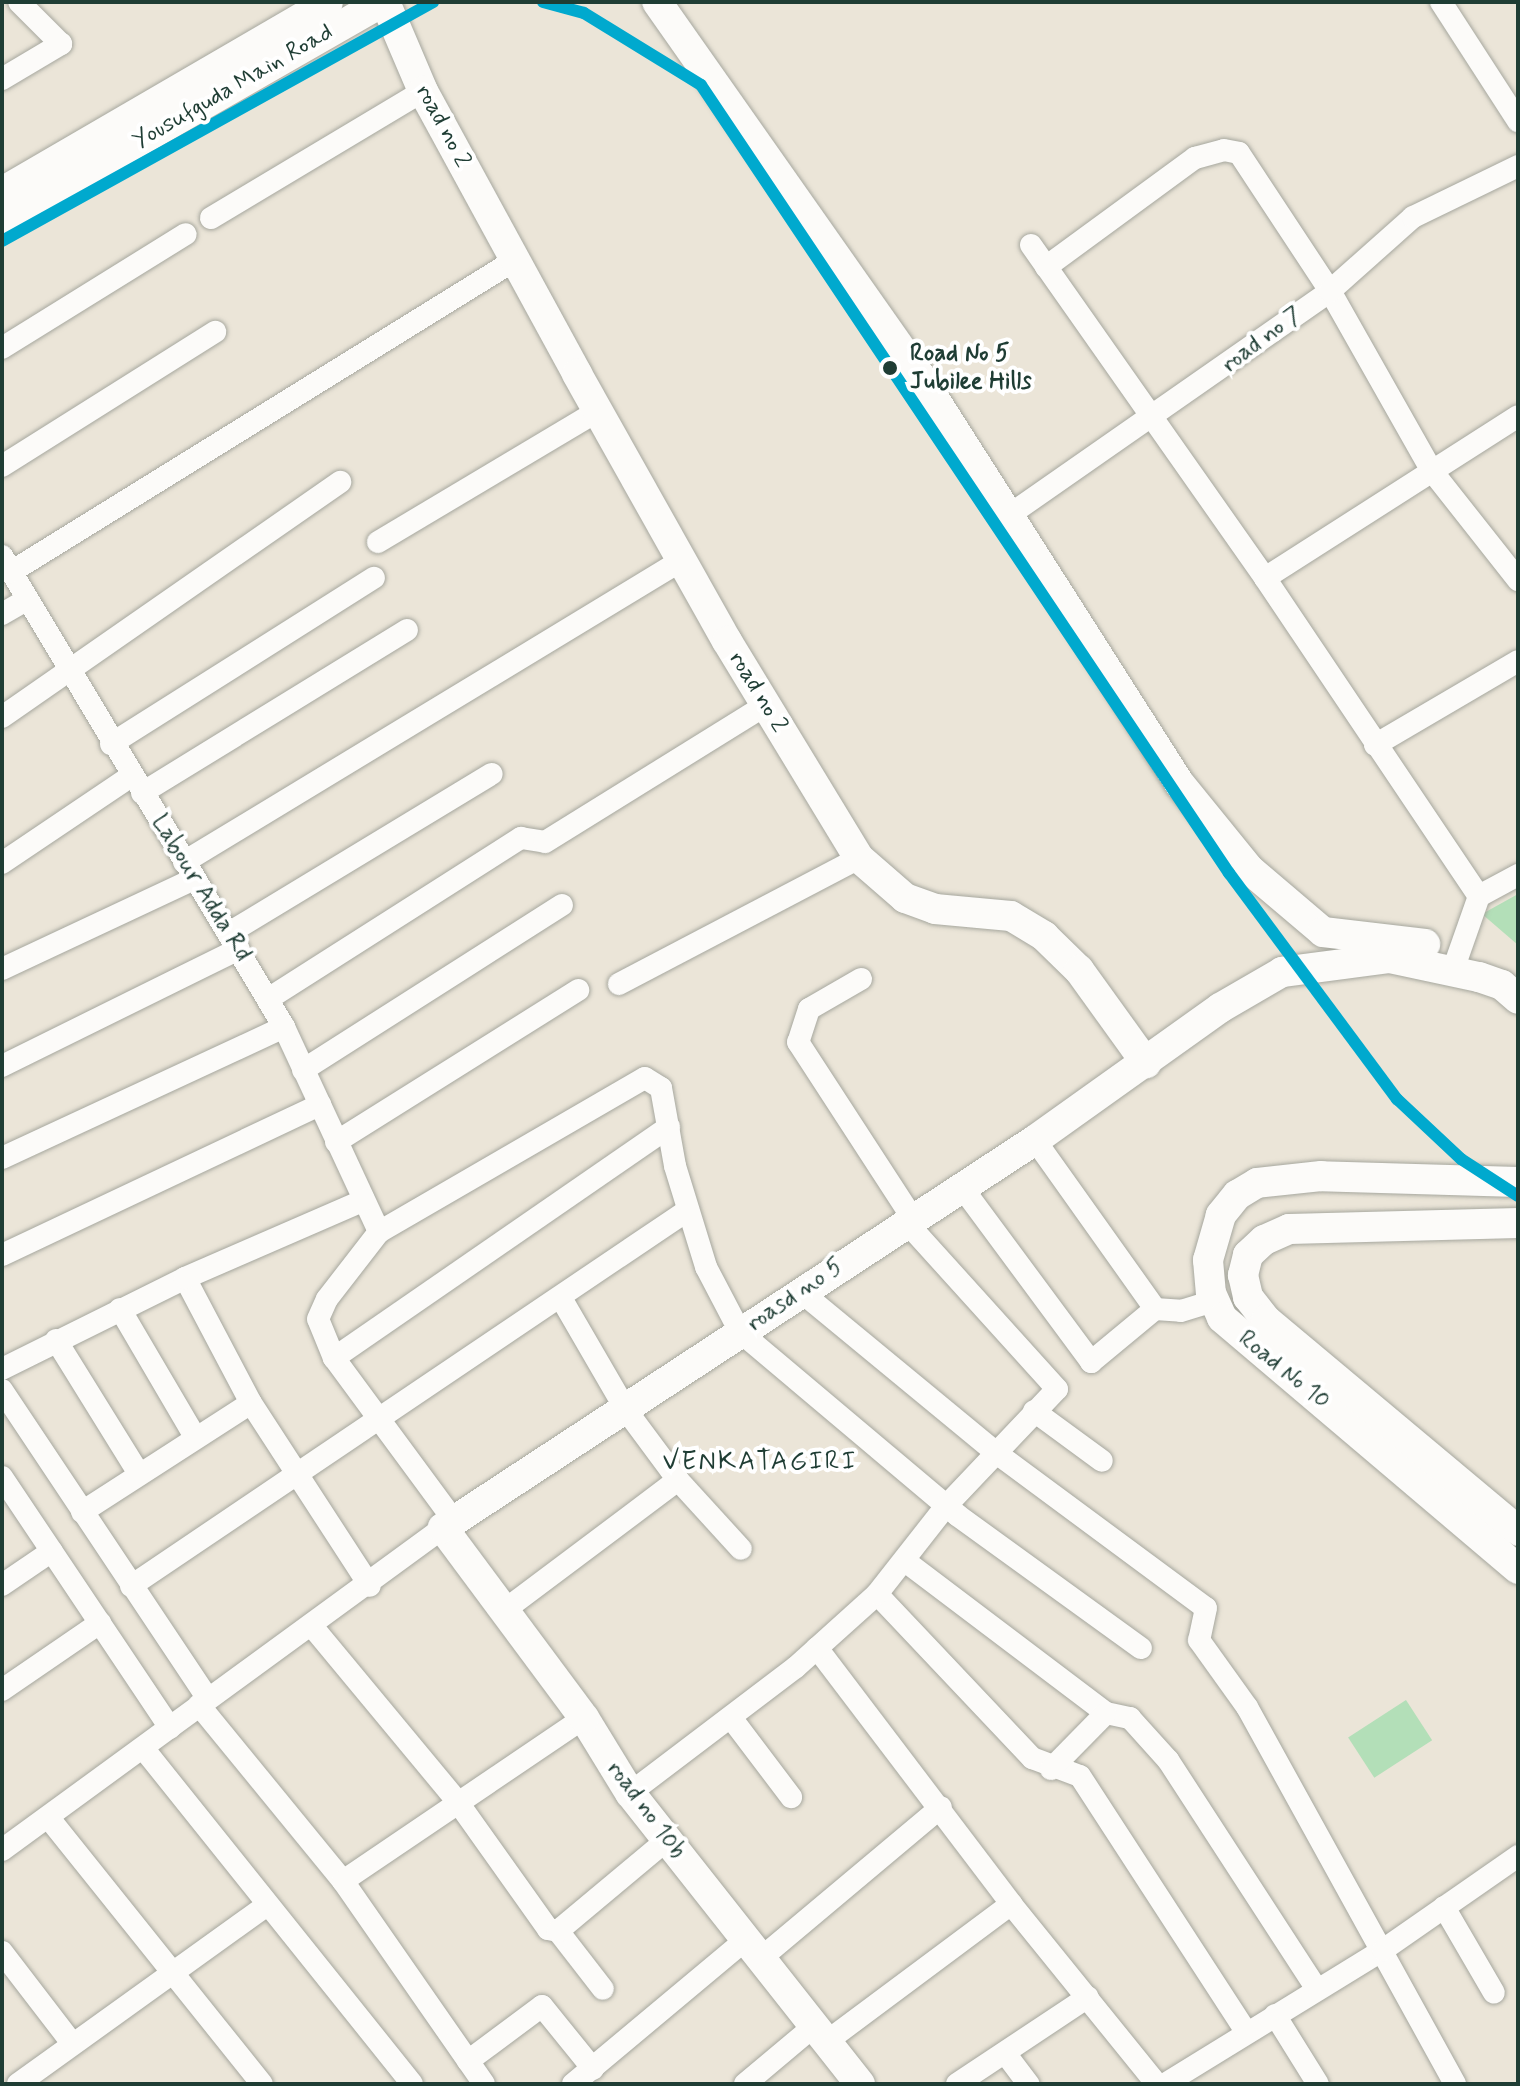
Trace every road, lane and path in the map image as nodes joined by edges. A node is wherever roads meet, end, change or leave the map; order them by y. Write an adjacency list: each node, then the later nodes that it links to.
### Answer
1 (19, 2): 6 (street)
2 (328, 2): 10 (main road, Yousufguda Main Road)
3 (384, 2): 7 (main road, road no 2); 12 (main road, Yousufguda Main Road)
4 (657, 2): 26 (main road)
5 (1441, 2): 8 (street)
6 (2, 79)
7 (423, 91): 11 (street); 15 (main road, road no 2)
8 (1518, 121)
9 (1518, 166): 17 (street, road no 7)
10 (2, 192)
11 (211, 218)
12 (2, 220)
13 (186, 234): 19 (street)
14 (1031, 245): 16 (street)
15 (515, 260): 20 (main road, road no 2); 29 (street)
16 (1046, 267): 17 (street); 22 (street)
17 (1330, 291): 22 (street, road no 7); 24 (street)
18 (215, 332): 23 (street)
19 (2, 348)
20 (598, 411): 27 (street); 28 (main road, road no 2)
21 (1518, 416): 24 (street)
22 (1151, 420): 26 (street, road no 7); 32 (street)
23 (2, 466)
24 (1432, 471): 30 (street); 32 (street)
25 (340, 482): 37 (street)
26 (1005, 518): 50 (main road)
27 (378, 542)
28 (682, 560): 38 (main road, road no 2); 46 (street)
29 (7, 564): 33 (street, Labour Adda Rd)
30 (1514, 568)
31 (374, 578): 40 (street)
32 (1265, 578): 41 (street)
33 (26, 600): 34 (street); 37 (street, Labour Adda Rd)
34 (2, 614)
35 (407, 630): 43 (street)
36 (1518, 661): 41 (street)
37 (66, 669): 39 (street); 40 (street, Labour Adda Rd)
38 (766, 705): 44 (main road, road no 2); 59 (street)
39 (2, 717)
40 (111, 744): 43 (street, Labour Adda Rd)
41 (1375, 745): 48 (street)
42 (492, 774): 51 (street)
43 (136, 785): 45 (street); 46 (street, Labour Adda Rd)
44 (859, 858): 57 (street); 62 (main road, road no 2)
45 (2, 863)
46 (189, 870): 51 (street, Labour Adda Rd); 54 (street)
47 (1518, 875): 48 (street)
48 (1479, 896): 52 (street)
49 (562, 905): 64 (street)
50 (1323, 932): 52 (main road); 53 (main road)
51 (234, 941): 59 (street, Labour Adda Rd); 63 (street)
52 (1457, 960): 53 (main road); 55 (main road); 60 (main road)
53 (1337, 963): 62 (main road)
54 (2, 969)
55 (1518, 971)
56 (861, 979): 74 (street)
57 (619, 984)
58 (578, 990): 68 (street)
59 (268, 999): 61 (street, Labour Adda Rd)
60 (1518, 999)
61 (284, 1027): 64 (street, Labour Adda Rd); 69 (street)
62 (1146, 1063): 67 (main road, roasd no 5)
63 (2, 1066)
64 (303, 1070): 65 (street, Labour Adda Rd)
65 (320, 1105): 68 (street, Labour Adda Rd); 77 (street)
66 (669, 1127): 73 (street); 76 (street); 86 (street)
67 (1035, 1140): 71 (main road, roasd no 5); 83 (street)
68 (336, 1142): 72 (street, Labour Adda Rd)
69 (2, 1158)
70 (1518, 1182): 81 (main road, Road No 10)
71 (961, 1186): 74 (main road, roasd no 5); 83 (street)
72 (364, 1200): 76 (street, Labour Adda Rd); 78 (street)
73 (688, 1210): 80 (street); 84 (street)
74 (908, 1218): 79 (main road, roasd no 5); 91 (street)
75 (1518, 1223): 103 (main road, Road No 10)
76 (379, 1232): 86 (street)
77 (2, 1255)
78 (185, 1278): 82 (street); 89 (street)
79 (800, 1291): 84 (main road, roasd no 5); 94 (street)
80 (561, 1298): 90 (street); 92 (street)
81 (1214, 1301): 83 (street); 107 (main road, Road No 10)
82 (120, 1309): 85 (street); 93 (street)
83 (1155, 1309)
84 (740, 1332): 90 (main road, roasd no 5); 100 (street)
85 (56, 1340): 87 (street); 96 (street)
86 (334, 1358): 92 (street)
87 (2, 1369)
88 (2, 1390): 101 (street)
89 (251, 1403): 93 (street); 97 (street)
90 (626, 1410): 99 (street); 102 (main road, roasd no 5)
91 (1034, 1411): 94 (street); 95 (street)
92 (379, 1423): 97 (street); 102 (street)
93 (195, 1437): 96 (street)
94 (995, 1452): 100 (street); 139 (street)
95 (1102, 1461)
96 (139, 1474): 101 (street)
97 (296, 1475): 109 (street); 110 (street)
98 (2, 1477): 105 (street)
99 (678, 1480): 104 (street); 112 (street)
100 (946, 1506): 106 (street); 116 (street)
101 (82, 1512): 109 (street)
102 (449, 1525): 110 (street); 112 (main road, road no 10b)
103 (1518, 1531)
104 (741, 1549)
105 (52, 1551): 108 (street); 113 (street)
106 (905, 1561): 111 (street); 119 (street)
107 (1518, 1569)
108 (2, 1585)
109 (131, 1586): 118 (street)
110 (370, 1586): 114 (street)
111 (877, 1594): 115 (street); 124 (street)
112 (502, 1612): 120 (main road, road no 10b)
113 (100, 1623): 117 (street); 122 (street)
114 (311, 1625): 118 (street); 127 (street)
115 (817, 1648): 121 (street); 128 (street)
116 (1141, 1648)
117 (2, 1690)
118 (204, 1702): 122 (street); 133 (street)
119 (1106, 1713): 124 (street); 142 (street)
120 (584, 1718): 125 (main road, road no 10b); 127 (street)
121 (732, 1719): 125 (street); 126 (street)
122 (170, 1728): 123 (street)
123 (143, 1748): 129 (street); 135 (street)
124 (1051, 1769): 147 (street)
125 (630, 1793): 130 (main road, road no 10b)
126 (791, 1797)
127 (457, 1801): 133 (street); 137 (street)
128 (941, 1807): 134 (street); 138 (street)
129 (48, 1817): 131 (street); 141 (street)
130 (667, 1840): 137 (street); 138 (main road, road no 10b)
131 (2, 1850)
132 (1518, 1856): 136 (street)
133 (343, 1881): 151 (street)
134 (1011, 1904): 145 (street); 148 (street)
135 (267, 1905): 141 (street); 155 (street)
136 (1444, 1907): 139 (street); 144 (street)
137 (558, 1931): 143 (street)
138 (753, 1950): 148 (main road, road no 10b); 152 (street)
139 (1383, 1950): 142 (street); 165 (street)
140 (2, 1952): 149 (street)
141 (173, 1970): 149 (street); 154 (street)
142 (1316, 1988): 146 (street)
143 (603, 1989)
144 (1494, 1993)
145 (1088, 1997): 150 (street); 162 (street)
146 (1275, 2015): 147 (street); 164 (street)
147 (1247, 2033): 163 (street)
148 (820, 2034): 158 (street); 159 (main road, road no 10b)
149 (71, 2042): 153 (street)
150 (1005, 2053): 160 (street); 161 (street)
151 (468, 2061): 152 (street); 156 (street)
152 (593, 2069): 157 (street)
153 (33, 2079)
154 (262, 2084)
155 (412, 2084)
156 (484, 2084)
157 (573, 2084)
158 (745, 2084)
159 (860, 2084)
160 (957, 2084)
161 (1028, 2084)
162 (1157, 2084)
163 (1165, 2084)
164 (1318, 2084)
165 (1455, 2084)

